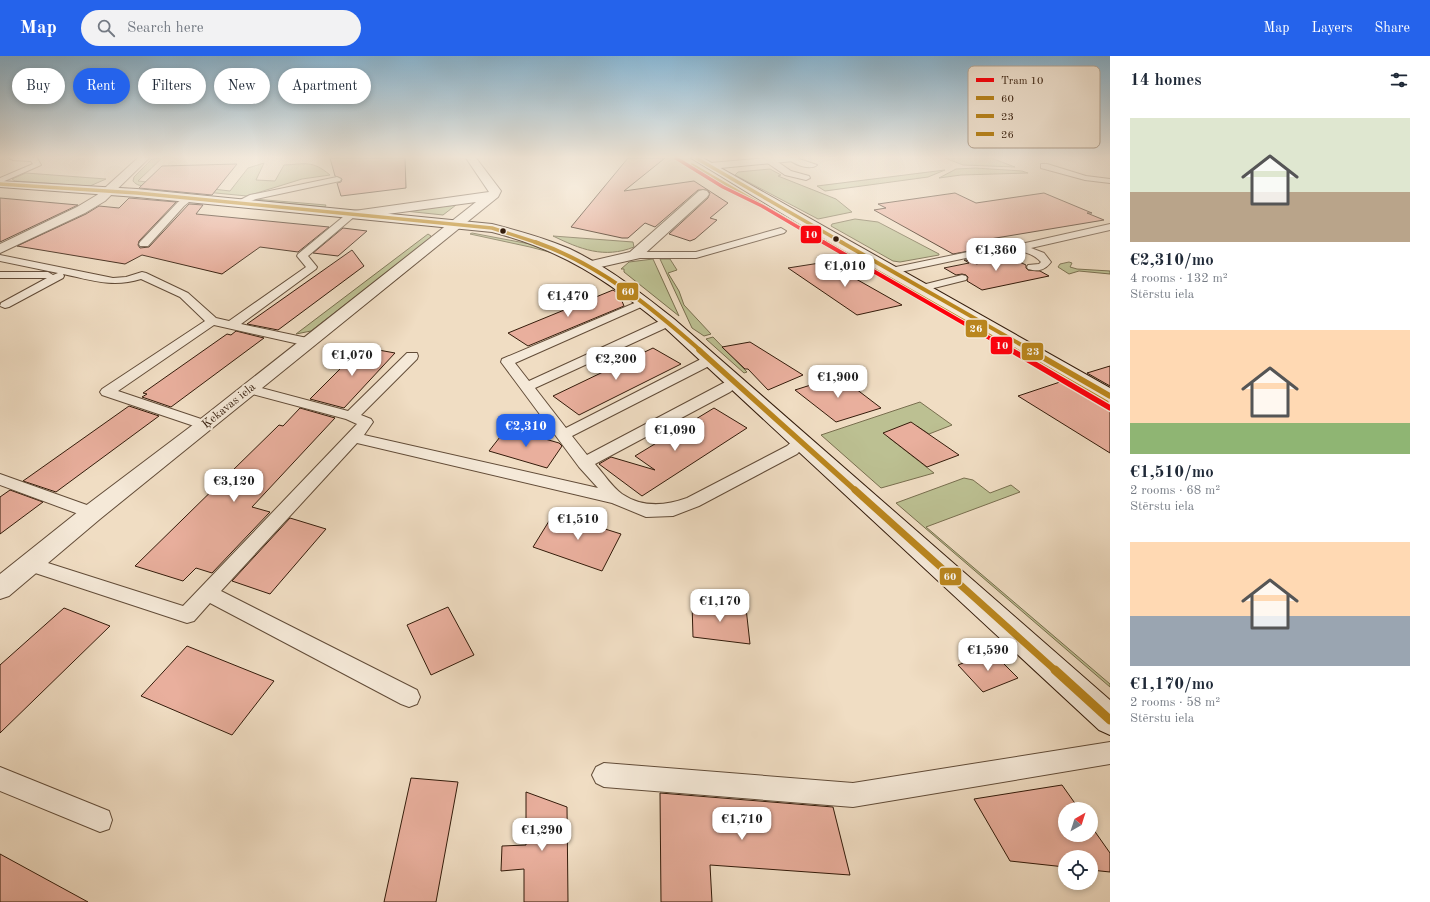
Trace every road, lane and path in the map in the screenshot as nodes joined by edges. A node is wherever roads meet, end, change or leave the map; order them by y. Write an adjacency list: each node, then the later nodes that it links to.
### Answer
1 (100, 197): 16 (street)
2 (184, 197): 8 (street)
3 (252, 197): 9 (lane)
4 (485, 197): 10 (street)
5 (489, 197): 11 (street, Ķekavas iela)
6 (699, 197): 17 (street)
7 (764, 197): 23 (street)
8 (190, 198): 9 (street); 14 (lane)
9 (238, 203): 10 (street)
10 (355, 214): 11 (street); 35 (lane)
11 (457, 224): 21 (street); 36 (street, Ķekavas iela)
12 (1110, 227): 15 (lane)
13 (781, 230): 17 (lane)
14 (144, 244)
15 (1021, 247): 18 (lane); 22 (lane)
16 (0, 249)
17 (635, 255): 21 (street)
18 (968, 255): 20 (lane); 23 (lane)
19 (0, 258): 33 (lane)
20 (978, 261)
21 (592, 265): 31 (street)
22 (1032, 267)
23 (891, 271): 30 (street)
24 (0, 275): 25 (lane)
25 (19, 275): 26 (lane); 29 (lane)
26 (61, 276): 28 (lane); 32 (lane)
27 (962, 278): 30 (lane)
28 (95, 281)
29 (0, 285)
30 (922, 288): 42 (street)
31 (644, 302): 34 (street); 40 (lane)
32 (5, 306)
33 (212, 321): 35 (lane); 44 (lane)
34 (668, 322): 38 (street); 40 (lane)
35 (232, 325): 36 (lane)
36 (308, 342): 41 (street, Ķekavas iela)
37 (412, 356): 43 (lane)
38 (710, 360): 39 (street); 45 (lane)
39 (736, 382): 47 (street); 48 (lane)
40 (527, 387): 45 (lane)
41 (250, 389): 43 (lane); 44 (street, Ķekavas iela)
42 (1110, 396)
43 (351, 416): 46 (lane)
44 (205, 425): 51 (street, Ķekavas iela)
45 (563, 435): 48 (lane)
46 (354, 437): 50 (lane); 54 (lane)
47 (801, 442): 50 (lane); 56 (street)
48 (585, 463): 50 (lane)
49 (0, 479): 51 (lane)
50 (616, 498)
51 (92, 513): 52 (street, Ķekavas iela)
52 (29, 564): 53 (street, Ķekavas iela); 54 (lane)
53 (0, 589)
54 (208, 593): 55 (lane)
55 (409, 697)
56 (1110, 720)
57 (1110, 753): 58 (lane)
58 (604, 775)
59 (0, 779): 60 (lane)
60 (100, 820)

